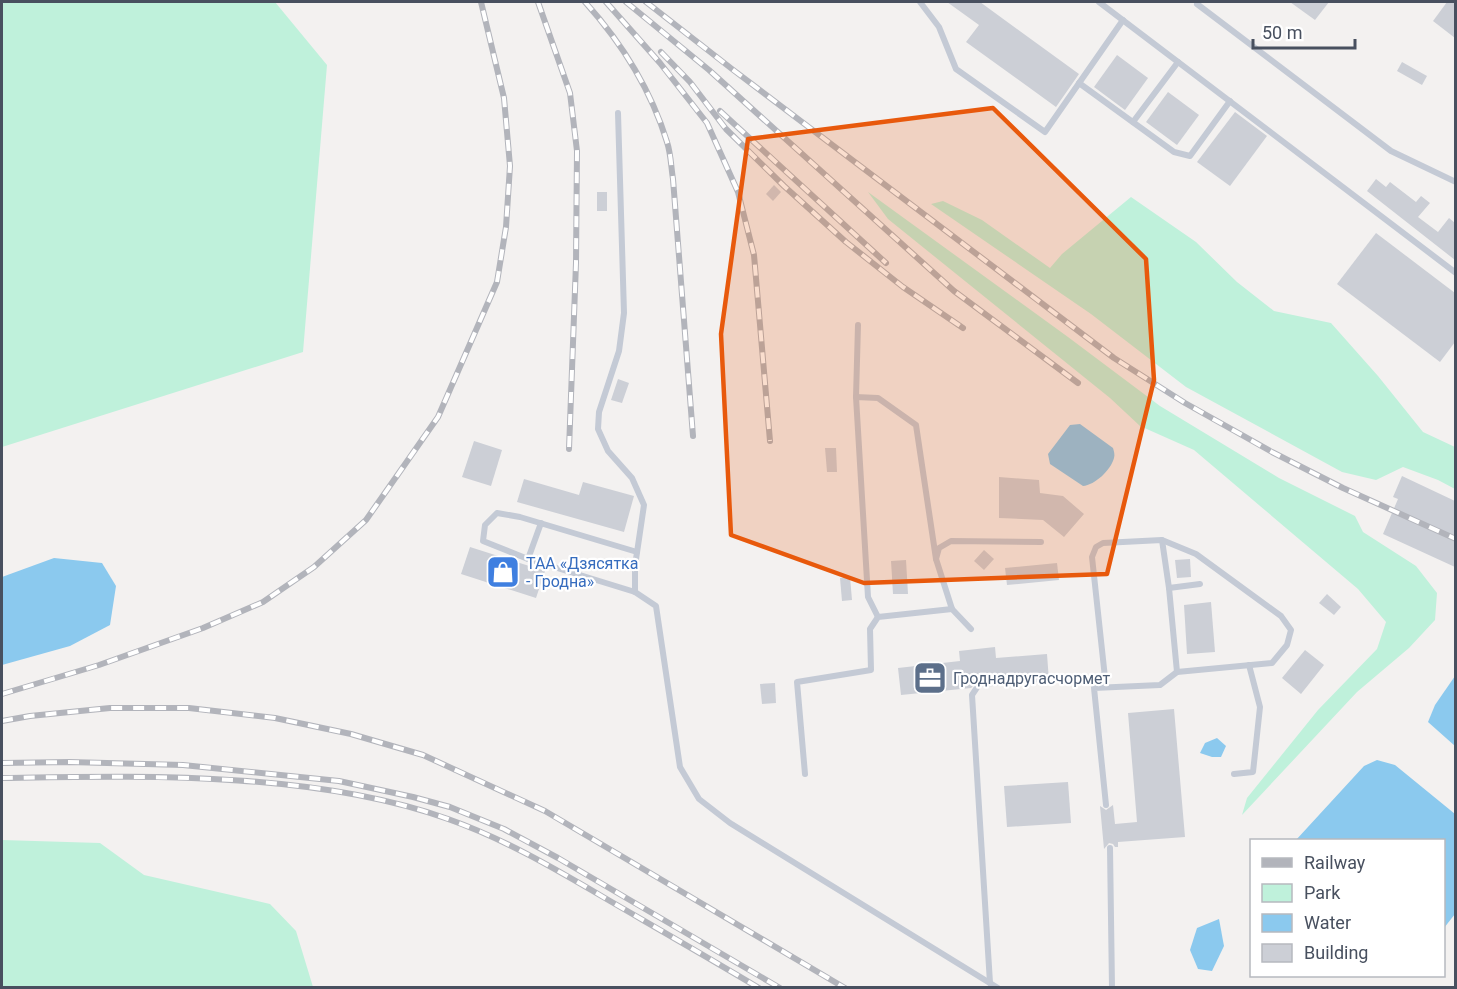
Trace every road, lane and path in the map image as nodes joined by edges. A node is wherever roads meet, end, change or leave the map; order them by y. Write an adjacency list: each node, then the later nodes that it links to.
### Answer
1 (920, 2): 6 (lane)
2 (1099, 2): 4 (lane)
3 (1197, 4): 10 (lane)
4 (1123, 20): 5 (lane); 6 (lane)
5 (1178, 62): 7 (lane); 9 (lane)
6 (1079, 83): 9 (lane)
7 (1230, 101): 9 (lane); 11 (lane)
8 (618, 113): 17 (lane)
9 (1133, 122)
10 (1455, 182)
11 (1455, 273)
12 (858, 326): 13 (lane)
13 (856, 397): 19 (lane); 24 (lane)
14 (541, 523): 17 (lane); 18 (lane); 18 (lane)
15 (1162, 540): 21 (lane); 26 (lane); 29 (lane)
16 (1041, 542): 19 (lane)
17 (637, 552): 22 (lane)
18 (528, 559): 22 (lane)
19 (936, 559): 23 (lane)
20 (1200, 584): 21 (lane)
21 (1169, 588): 27 (lane)
22 (635, 592): 34 (lane)
23 (952, 609): 24 (lane); 25 (lane)
24 (878, 617): 30 (lane)
25 (971, 629)
26 (1250, 665): 27 (lane); 31 (lane)
27 (1177, 672): 29 (lane)
28 (978, 686): 34 (lane)
29 (1106, 687): 32 (lane)
30 (805, 774)
31 (1234, 774)
32 (1106, 806)
33 (1110, 848): 36 (lane)
34 (990, 983): 35 (lane)
35 (998, 987)
36 (1112, 987)

